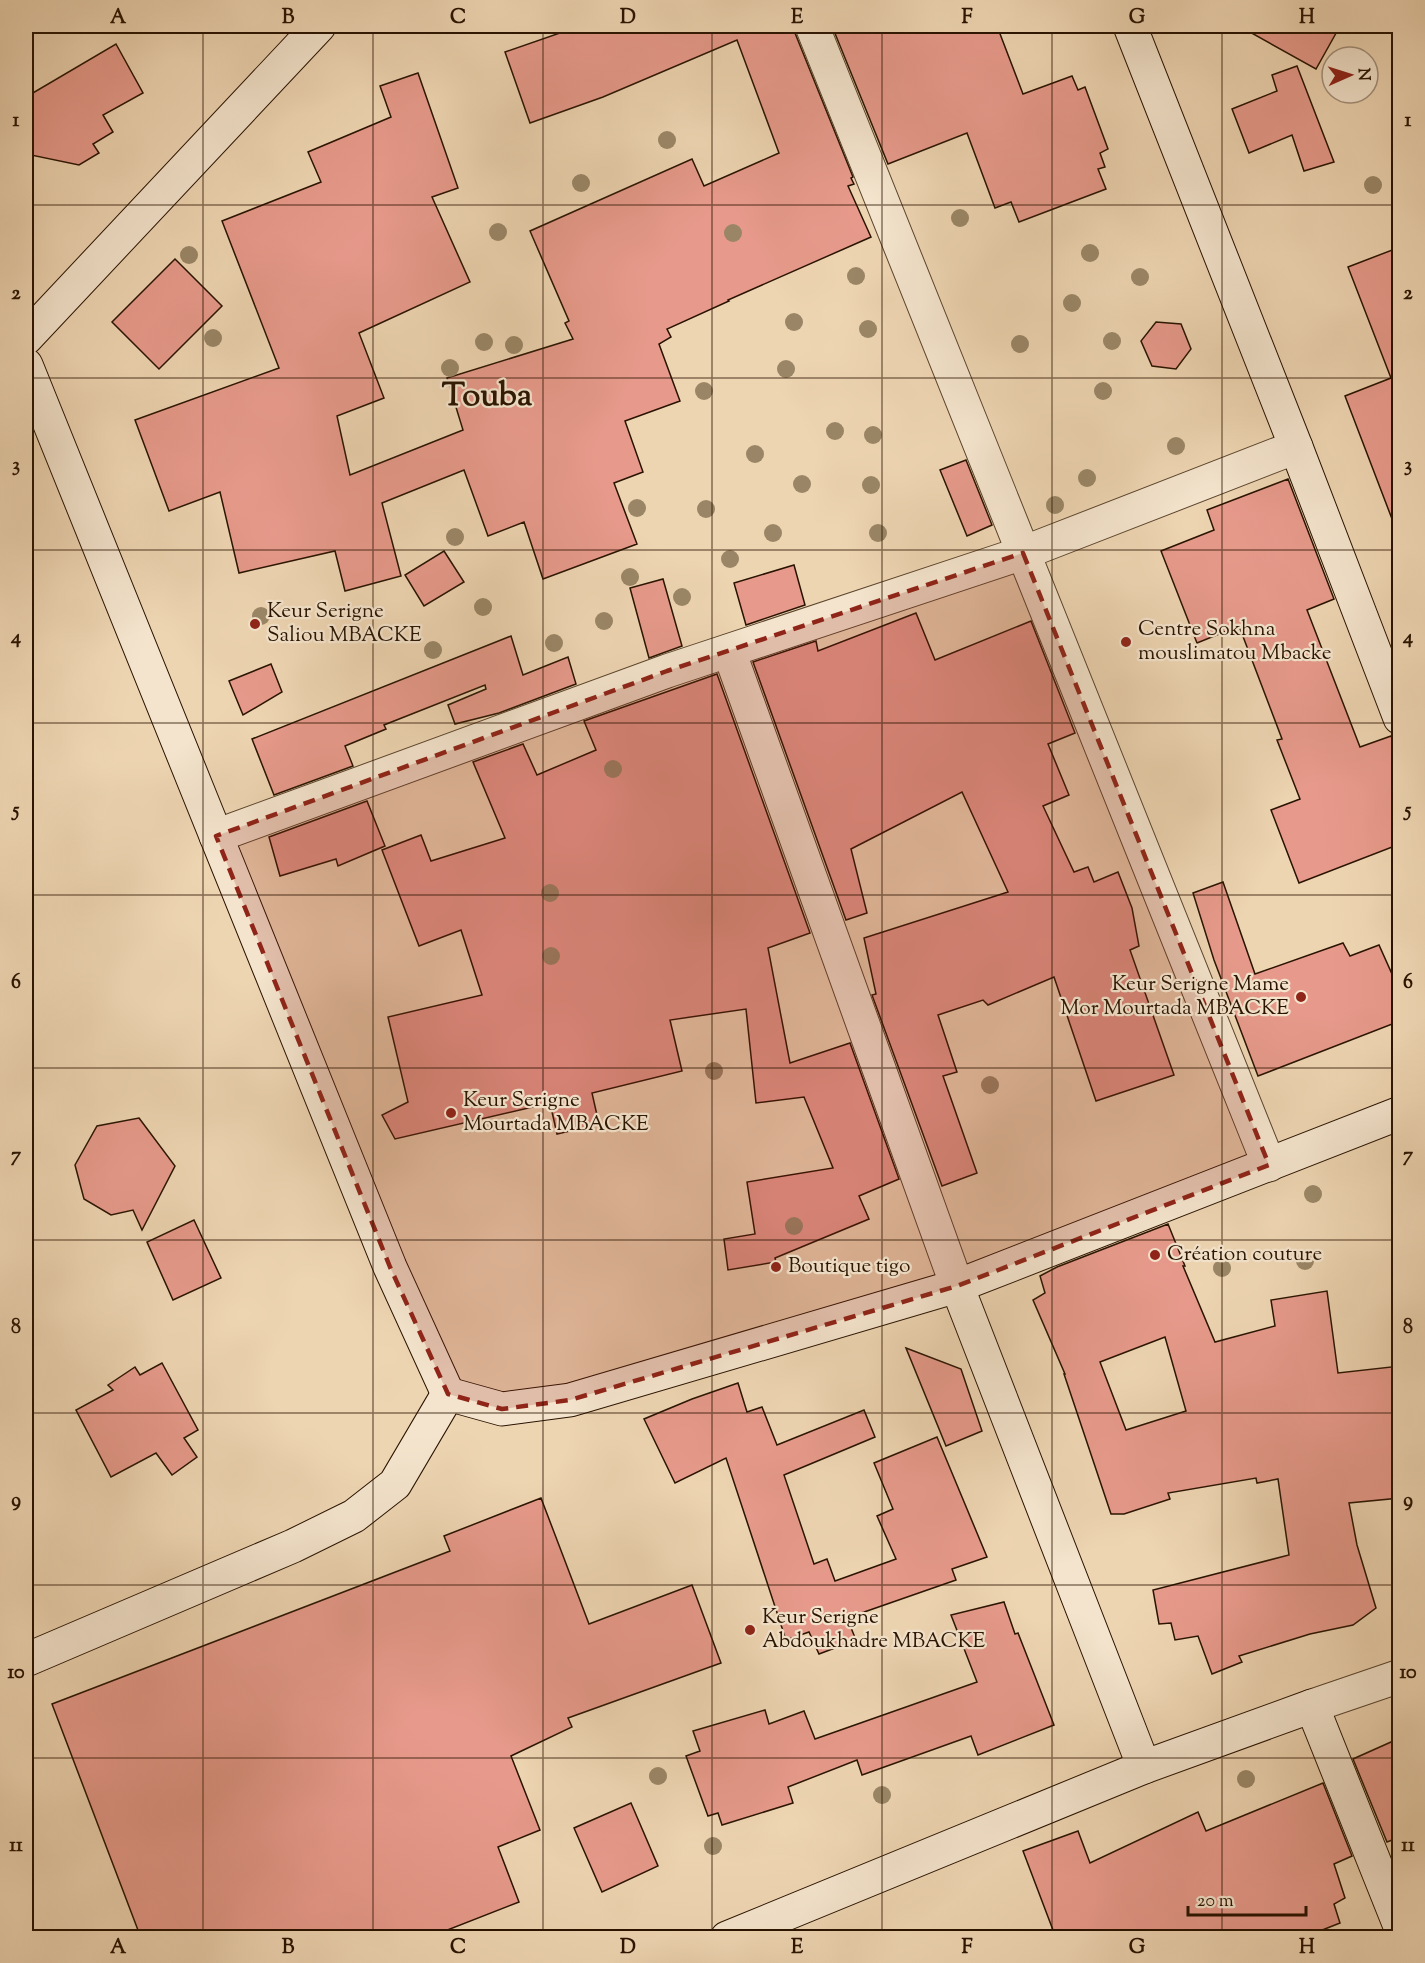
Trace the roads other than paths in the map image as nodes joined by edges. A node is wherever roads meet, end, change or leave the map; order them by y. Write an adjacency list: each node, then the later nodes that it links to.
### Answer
1 (319, 26): 4 (street)
2 (812, 26): 7 (street)
3 (1130, 26): 6 (street)
4 (26, 338)
5 (26, 365): 10 (street)
6 (1296, 447): 7 (street); 9 (street)
7 (1023, 553): 8 (street); 12 (street)
8 (729, 651): 10 (street); 13 (street)
9 (1400, 718)
10 (216, 836): 14 (street)
11 (1400, 1113): 12 (street)
12 (1269, 1165): 13 (street)
13 (957, 1286): 14 (street); 18 (street)
14 (448, 1394): 15 (street)
15 (26, 1660)
16 (1400, 1676): 17 (street)
17 (1312, 1706): 18 (street); 19 (street)
18 (1144, 1767): 20 (street)
19 (1400, 1926)
20 (727, 1938)

